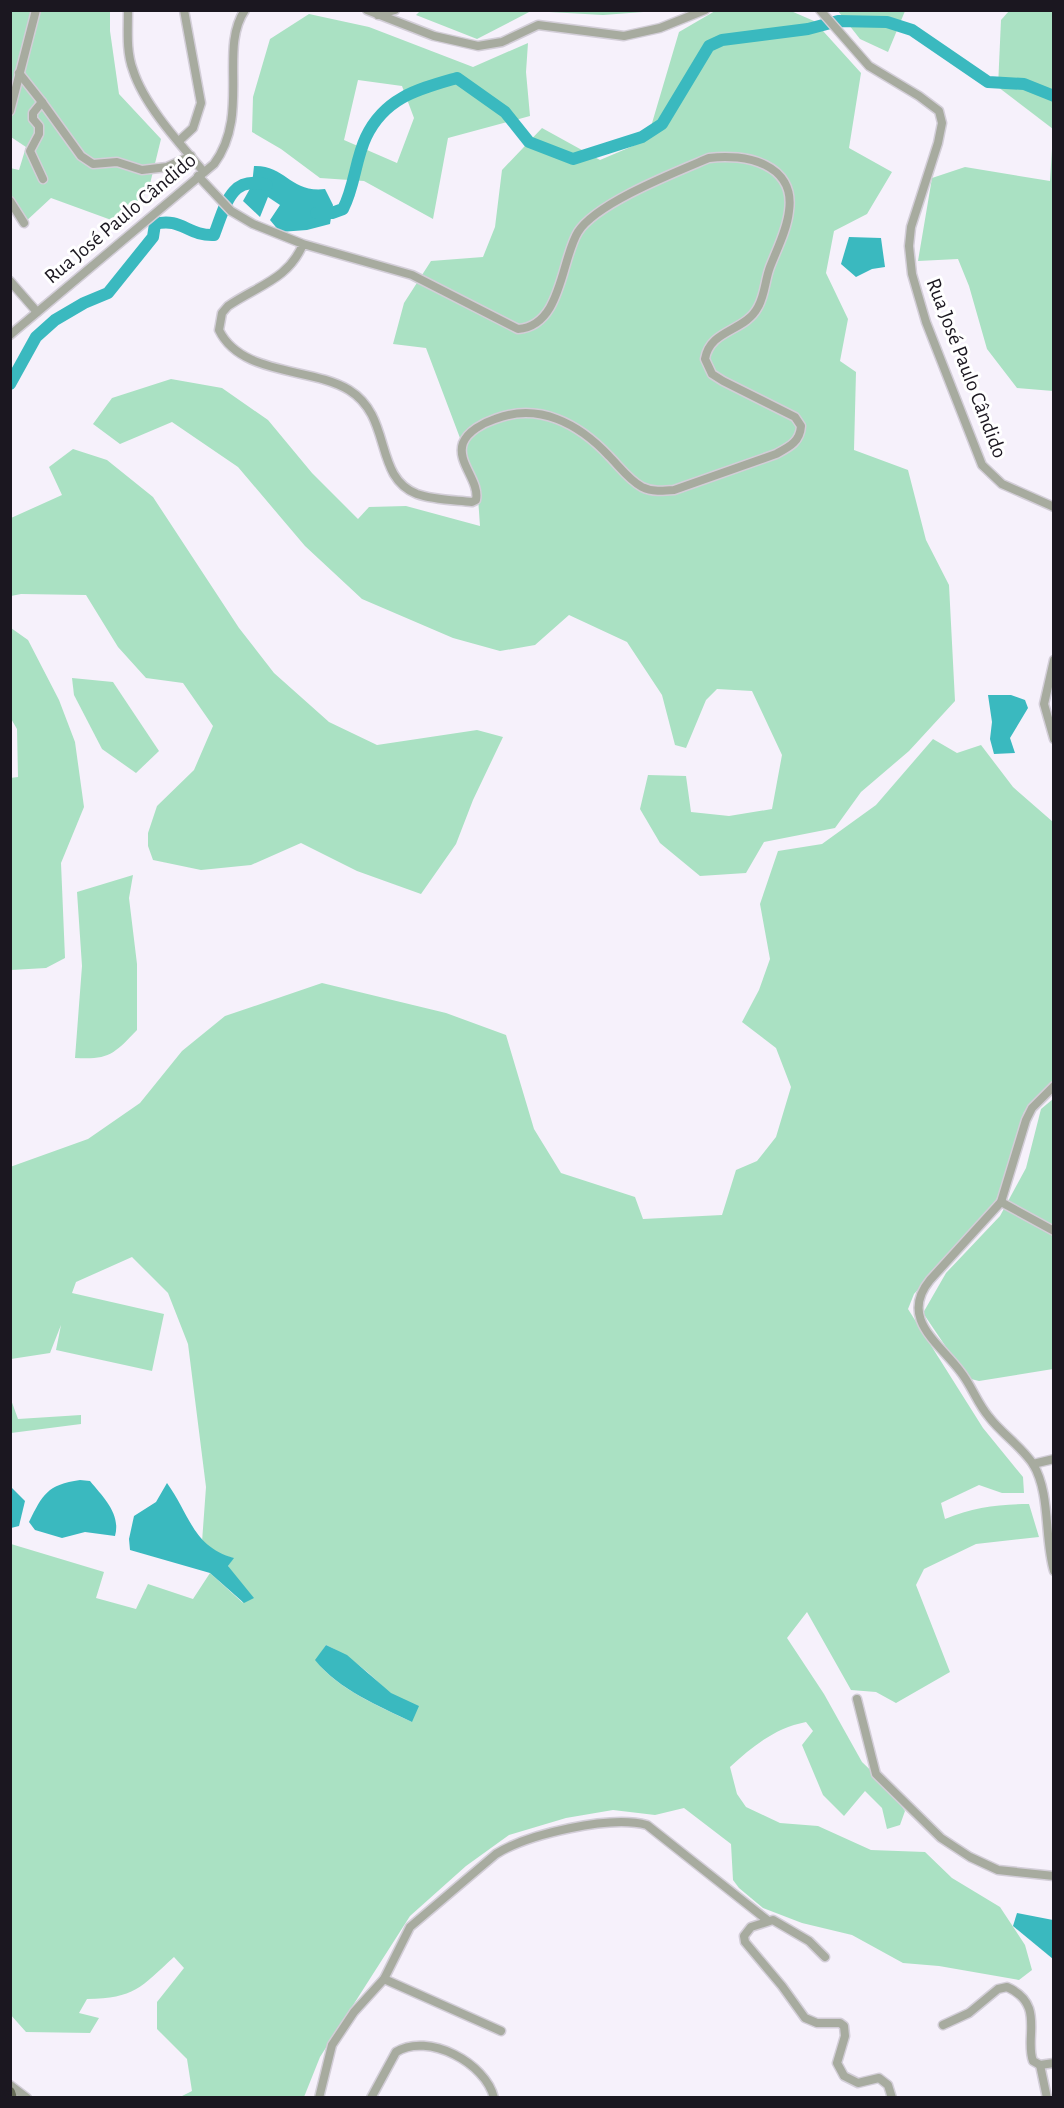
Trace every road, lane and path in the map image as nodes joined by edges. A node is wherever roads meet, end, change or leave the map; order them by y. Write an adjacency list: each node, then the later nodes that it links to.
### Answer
1 (36, 10): 10 (street)
2 (128, 10): 13 (street)
3 (184, 10): 13 (street)
4 (245, 10): 15 (street, Rua José Paulo Cândido)
5 (367, 10): 9 (street)
6 (395, 10): 9 (street)
7 (705, 10): 9 (street)
8 (820, 10): 23 (street, Rua José Paulo Cândido)
9 (378, 15)
10 (19, 73): 11 (street); 12 (street)
11 (42, 102): 14 (street); 16 (street)
12 (10, 111)
13 (179, 141): 14 (street)
14 (191, 156): 15 (street)
15 (201, 174): 19 (street); 21 (street, Rua José Paulo Cândido)
16 (43, 178)
17 (10, 201): 18 (street)
18 (24, 223)
19 (303, 244): 19 (street)
20 (10, 280): 21 (street)
21 (37, 312): 22 (street, Rua José Paulo Cândido)
22 (10, 335)
23 (1053, 507)
24 (1053, 660): 25 (street)
25 (1053, 739)
26 (1053, 1086): 27 (street)
27 (1001, 1202): 28 (street); 30 (street)
28 (1053, 1231)
29 (1053, 1459): 30 (street)
30 (1033, 1464): 31 (street)
31 (1053, 1571)
32 (857, 1699): 33 (street)
33 (1053, 1876)
34 (766, 1920): 35 (street); 36 (street); 50 (street)
35 (825, 1957)
36 (384, 1979): 38 (street); 46 (street)
37 (944, 2025): 40 (street)
38 (501, 2031)
39 (1053, 2064): 40 (street)
40 (1040, 2065): 51 (street)
41 (10, 2085): 45 (street)
42 (490, 2085): 47 (street); 48 (street); 49 (street)
43 (10, 2092): 44 (main road)
44 (12, 2097)
45 (27, 2097)
46 (318, 2097)
47 (371, 2097)
48 (484, 2097)
49 (494, 2097)
50 (892, 2097)
51 (1047, 2097)

